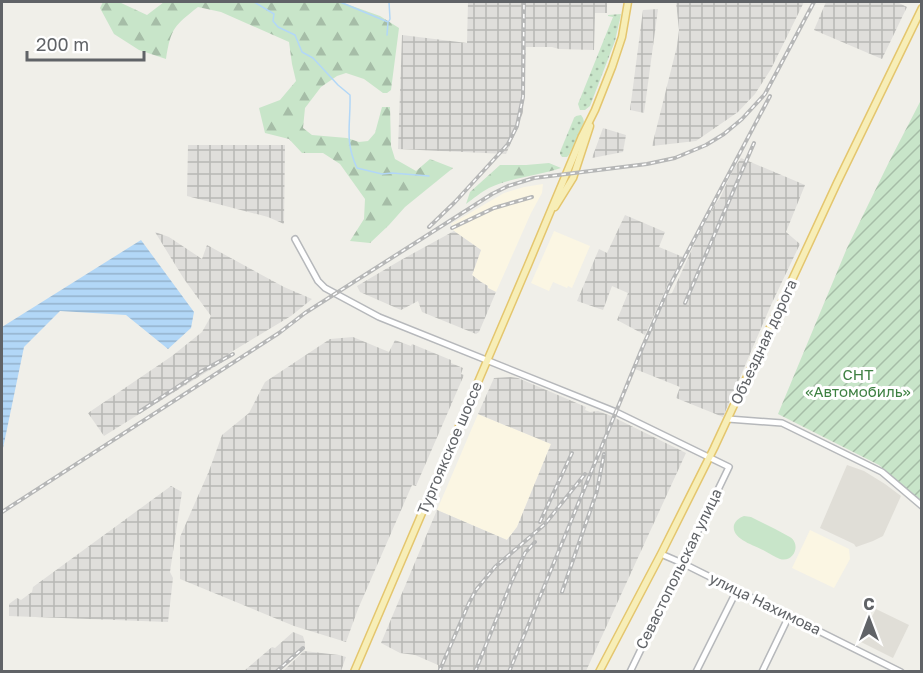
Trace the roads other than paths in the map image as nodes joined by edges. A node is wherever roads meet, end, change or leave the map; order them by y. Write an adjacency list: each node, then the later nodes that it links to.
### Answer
1 (628, 2): 4 (main road, Тургоякское шоссе)
2 (921, 8): 5 (main road, Объездная дорога)
3 (295, 239): 4 (street)
4 (488, 360): 6 (street); 12 (main road, Тургоякское шоссе)
5 (728, 419): 6 (main road, Объездная дорога); 7 (street)
6 (710, 457): 8 (main road, Объездная дорога); 9 (street, Севастопольская улица)
7 (921, 506)
8 (661, 554): 9 (street, улица Нахимова); 13 (main road, Объездная дорога)
9 (682, 563): 10 (street, улица Нахимова); 14 (street, Севастопольская улица)
10 (737, 590): 11 (street, улица Нахимова); 15 (street)
11 (789, 616): 16 (street); 17 (street, улица Нахимова)
12 (354, 672)
13 (599, 672)
14 (630, 672)
15 (696, 672)
16 (762, 672)
17 (901, 672)

